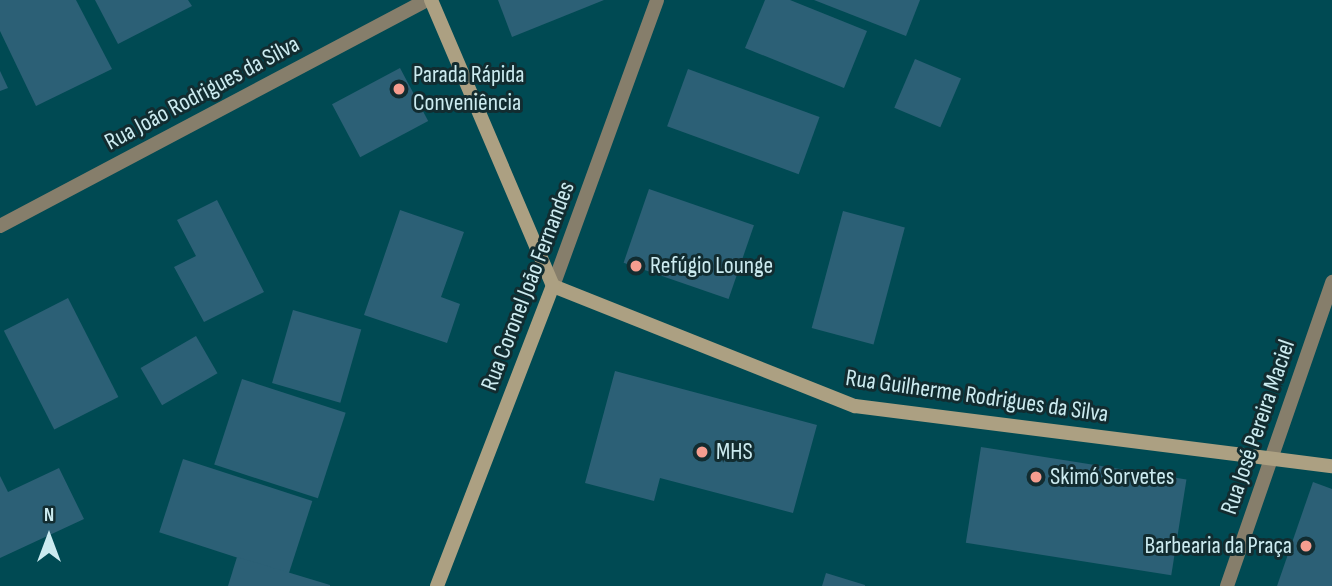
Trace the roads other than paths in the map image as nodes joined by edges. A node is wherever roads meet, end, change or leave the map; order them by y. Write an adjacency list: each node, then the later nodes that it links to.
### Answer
1 (428, 0): 3 (street, Rua João Rodrigues da Silva); 5 (main road)
2 (657, 0): 5 (street, Rua Coronel João Fernandes)
3 (0, 226)
4 (1332, 282): 6 (street, Rua José Pereira Maciel)
5 (553, 286): 6 (main road, Rua Guilherme Rodrigues da Silva); 8 (main road, Rua Coronel João Fernandes)
6 (1272, 456): 7 (main road, Rua Guilherme Rodrigues da Silva); 9 (street, Rua José Pereira Maciel)
7 (1332, 466)
8 (437, 586)
9 (1227, 586)

